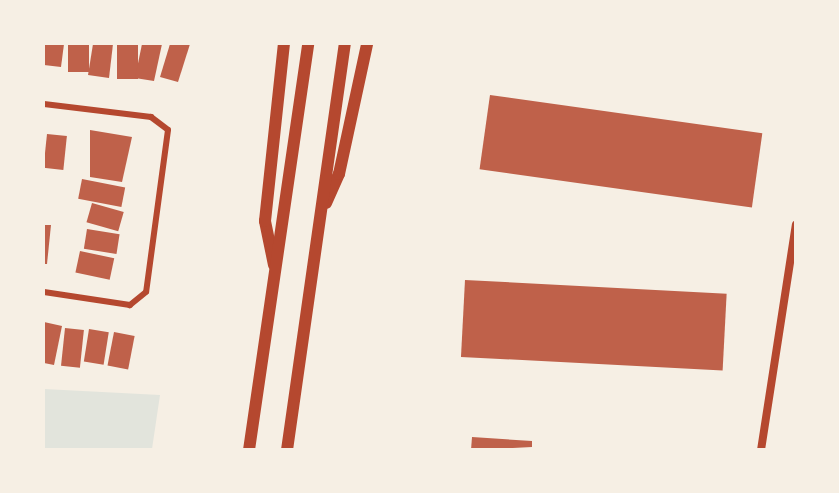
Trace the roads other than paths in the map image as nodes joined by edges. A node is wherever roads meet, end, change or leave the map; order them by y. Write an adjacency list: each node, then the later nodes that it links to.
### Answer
1 (284, 44): 8 (highway)
2 (308, 44): 8 (highway)
3 (345, 44): 6 (highway)
4 (367, 44): 6 (highway)
5 (44, 104): 9 (street)
6 (320, 218): 11 (highway)
7 (795, 225): 12 (street)
8 (276, 274): 10 (highway)
9 (44, 292)
10 (249, 450)
11 (287, 450)
12 (762, 450)

